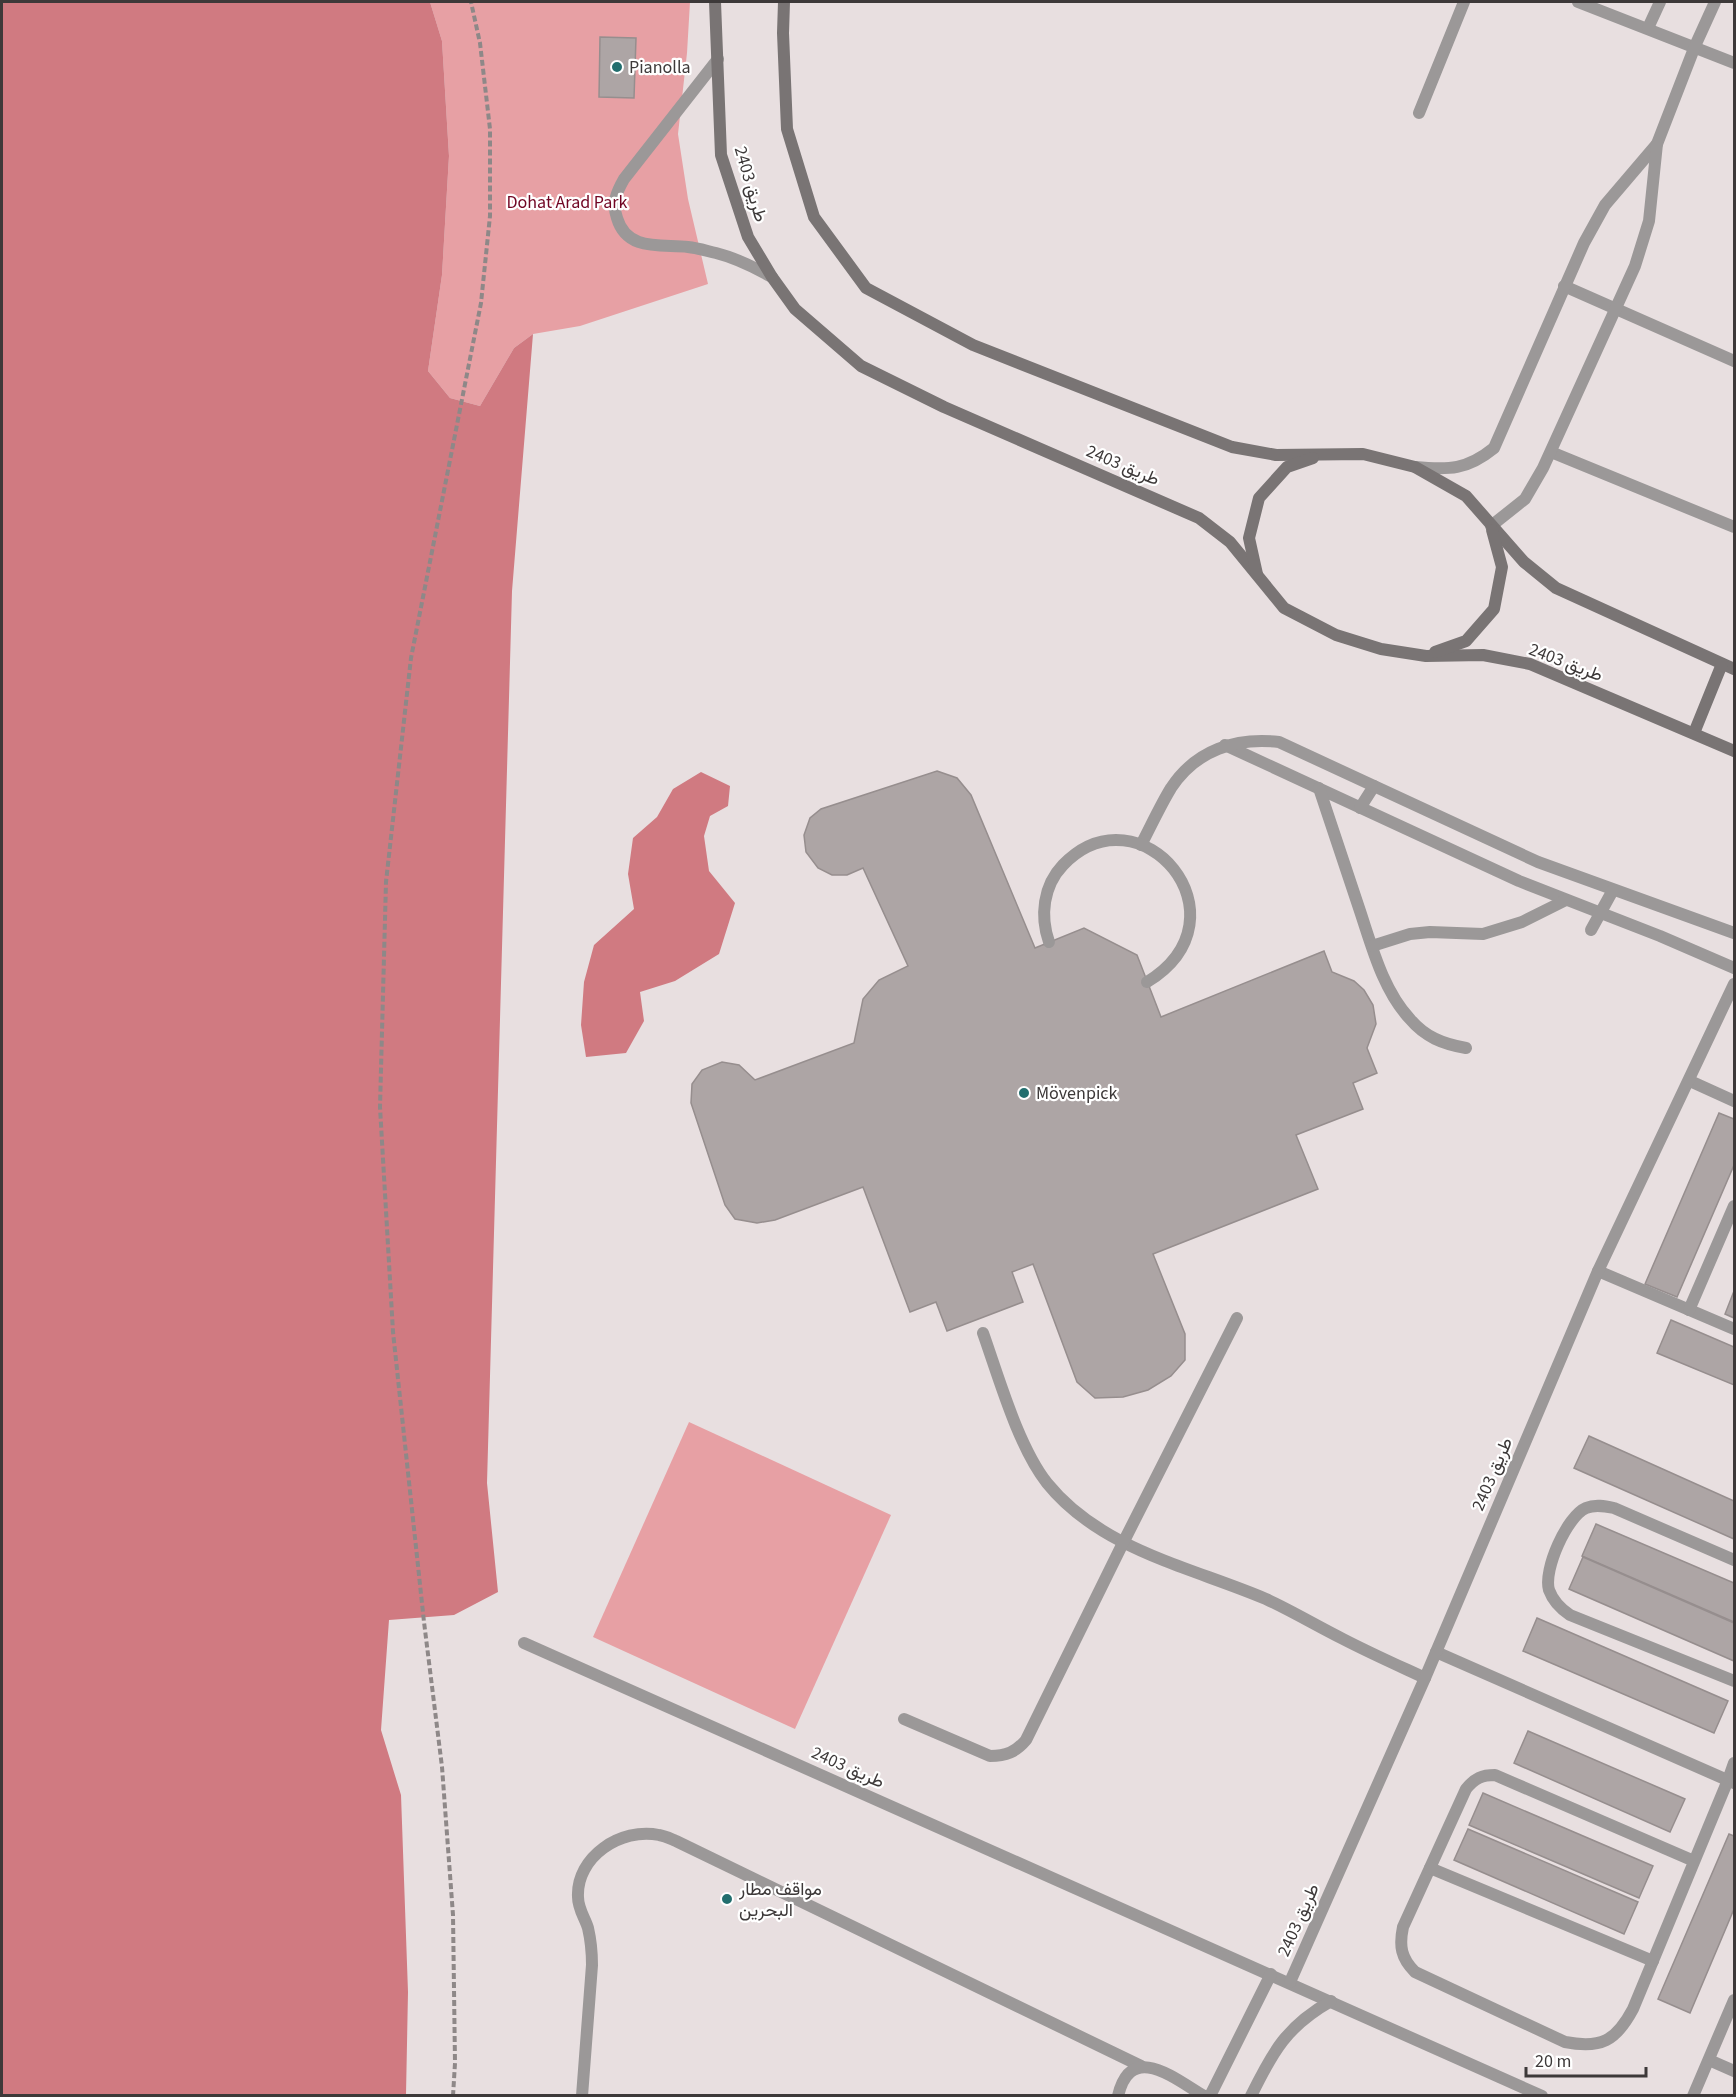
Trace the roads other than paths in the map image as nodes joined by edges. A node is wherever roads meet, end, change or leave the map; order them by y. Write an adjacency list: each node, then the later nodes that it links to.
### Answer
1 (715, 2): 9 (main road, طريق 2403)
2 (784, 2): 18 (main road)
3 (1464, 2): 11 (lane)
4 (1578, 2): 7 (lane)
5 (1660, 2): 7 (lane)
6 (1715, 2): 8 (lane)
7 (1648, 28): 8 (lane)
8 (1695, 46): 10 (lane); 12 (lane)
9 (718, 59): 13 (main road, طريق 2403); 13 (lane)
10 (1734, 63)
11 (1419, 113)
12 (1657, 144): 14 (lane); 15 (lane)
13 (772, 277): 22 (main road, طريق 2403)
14 (1564, 286): 15 (lane); 19 (lane)
15 (1616, 309): 16 (lane); 17 (lane)
16 (1734, 361)
17 (1551, 452): 20 (lane); 21 (lane)
18 (1326, 453): 19 (main road); 22 (main road)
19 (1415, 467): 20 (main road)
20 (1491, 526): 23 (main road); 24 (main road)
21 (1734, 527)
22 (1258, 578): 23 (main road, طريق 2403)
23 (1426, 656): 26 (main road, طريق 2403)
24 (1722, 664): 25 (main road); 26 (main road)
25 (1734, 669)
26 (1694, 733): 28 (main road, طريق 2403)
27 (1225, 745): 29 (lane); 30 (lane); 32 (lane)
28 (1734, 751)
29 (1374, 786): 31 (lane); 33 (lane)
30 (1319, 788): 31 (lane); 39 (lane)
31 (1360, 808): 34 (lane)
32 (1141, 845): 38 (lane); 41 (lane)
33 (1613, 890): 35 (lane); 37 (lane)
34 (1566, 900): 35 (lane); 39 (lane)
35 (1599, 913): 36 (lane); 40 (lane)
36 (1591, 930)
37 (1734, 933)
38 (1049, 942)
39 (1372, 946): 43 (lane)
40 (1734, 968)
41 (1147, 982)
42 (1734, 984): 44 (lane, طريق 2403)
43 (1466, 1048)
44 (1690, 1081): 45 (lane); 47 (lane, طريق 2403)
45 (1734, 1101)
46 (1734, 1206): 48 (lane)
47 (1598, 1271): 48 (lane); 55 (lane, طريق 2403)
48 (1689, 1310): 50 (lane)
49 (1237, 1318): 52 (lane)
50 (1734, 1329)
51 (983, 1333): 52 (lane)
52 (1123, 1543): 56 (lane); 58 (lane)
53 (1734, 1560): 57 (lane)
54 (524, 1643): 64 (lane, طريق 2403)
55 (1436, 1652): 56 (lane, طريق 2403); 60 (lane)
56 (1425, 1678): 65 (lane, طريق 2403)
57 (1734, 1681)
58 (904, 1719)
59 (1734, 1763): 60 (lane)
60 (1731, 1782): 61 (lane)
61 (1694, 1861): 62 (lane); 63 (lane)
62 (1430, 1868): 63 (lane); 63 (lane)
63 (1653, 1961)
64 (1271, 1974): 65 (lane, طريق 2403); 74 (lane)
65 (1290, 1982): 67 (lane, طريق 2403)
66 (1734, 2000): 68 (lane)
67 (1331, 2001): 75 (lane); 76 (lane, طريق 2403)
68 (1708, 2060): 70 (lane); 77 (lane)
69 (1141, 2067): 71 (lane); 72 (lane); 73 (lane)
70 (1734, 2071)
71 (582, 2096)
72 (1118, 2096)
73 (1204, 2096)
74 (1210, 2096)
75 (1251, 2096)
76 (1542, 2096)
77 (1693, 2096)

